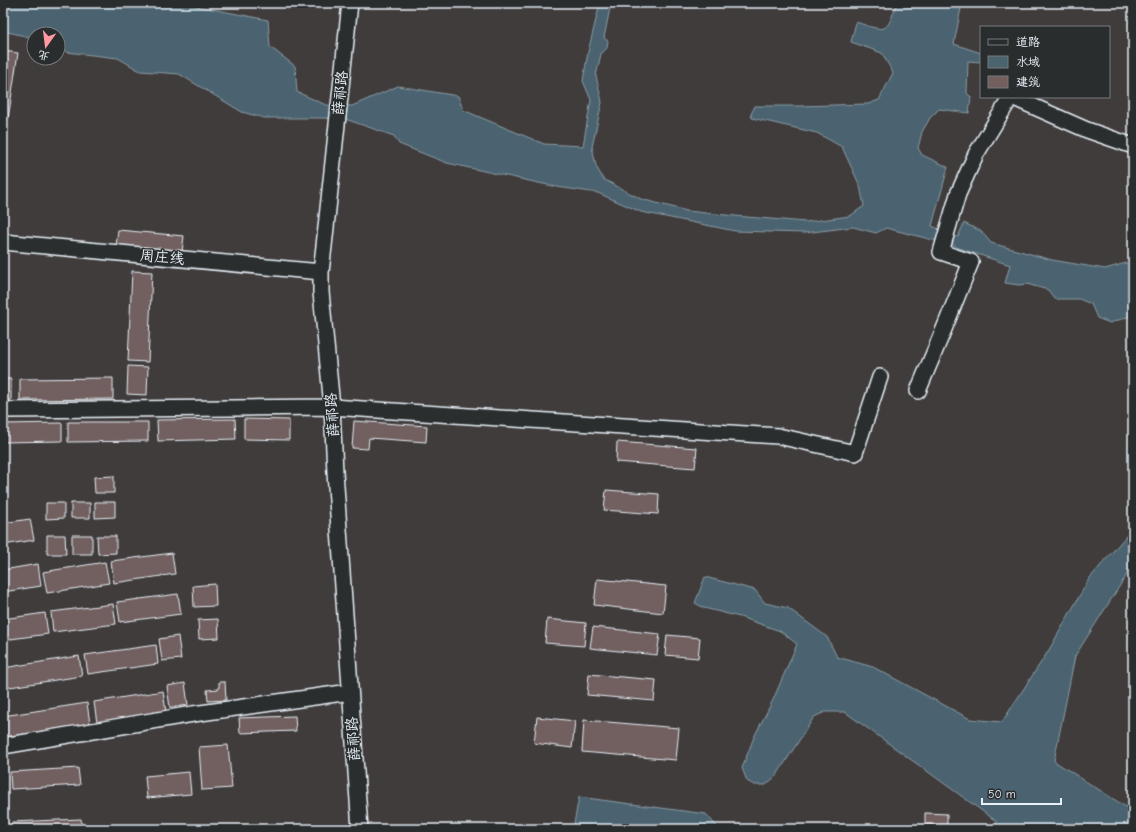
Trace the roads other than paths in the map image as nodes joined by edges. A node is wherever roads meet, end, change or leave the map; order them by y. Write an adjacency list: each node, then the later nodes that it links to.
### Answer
1 (350, 3): 6 (street, 薛祁路)
2 (1011, 98): 8 (street)
3 (1014, 98): 4 (street)
4 (1133, 146)
5 (3, 242): 6 (street, 周庄线)
6 (321, 272): 9 (street, 薛祁路)
7 (880, 377): 9 (street)
8 (918, 391)
9 (332, 407): 10 (street); 11 (street, 薛祁路)
10 (3, 410)
11 (350, 692): 12 (street); 13 (street, 薛祁路)
12 (3, 746)
13 (360, 829)

